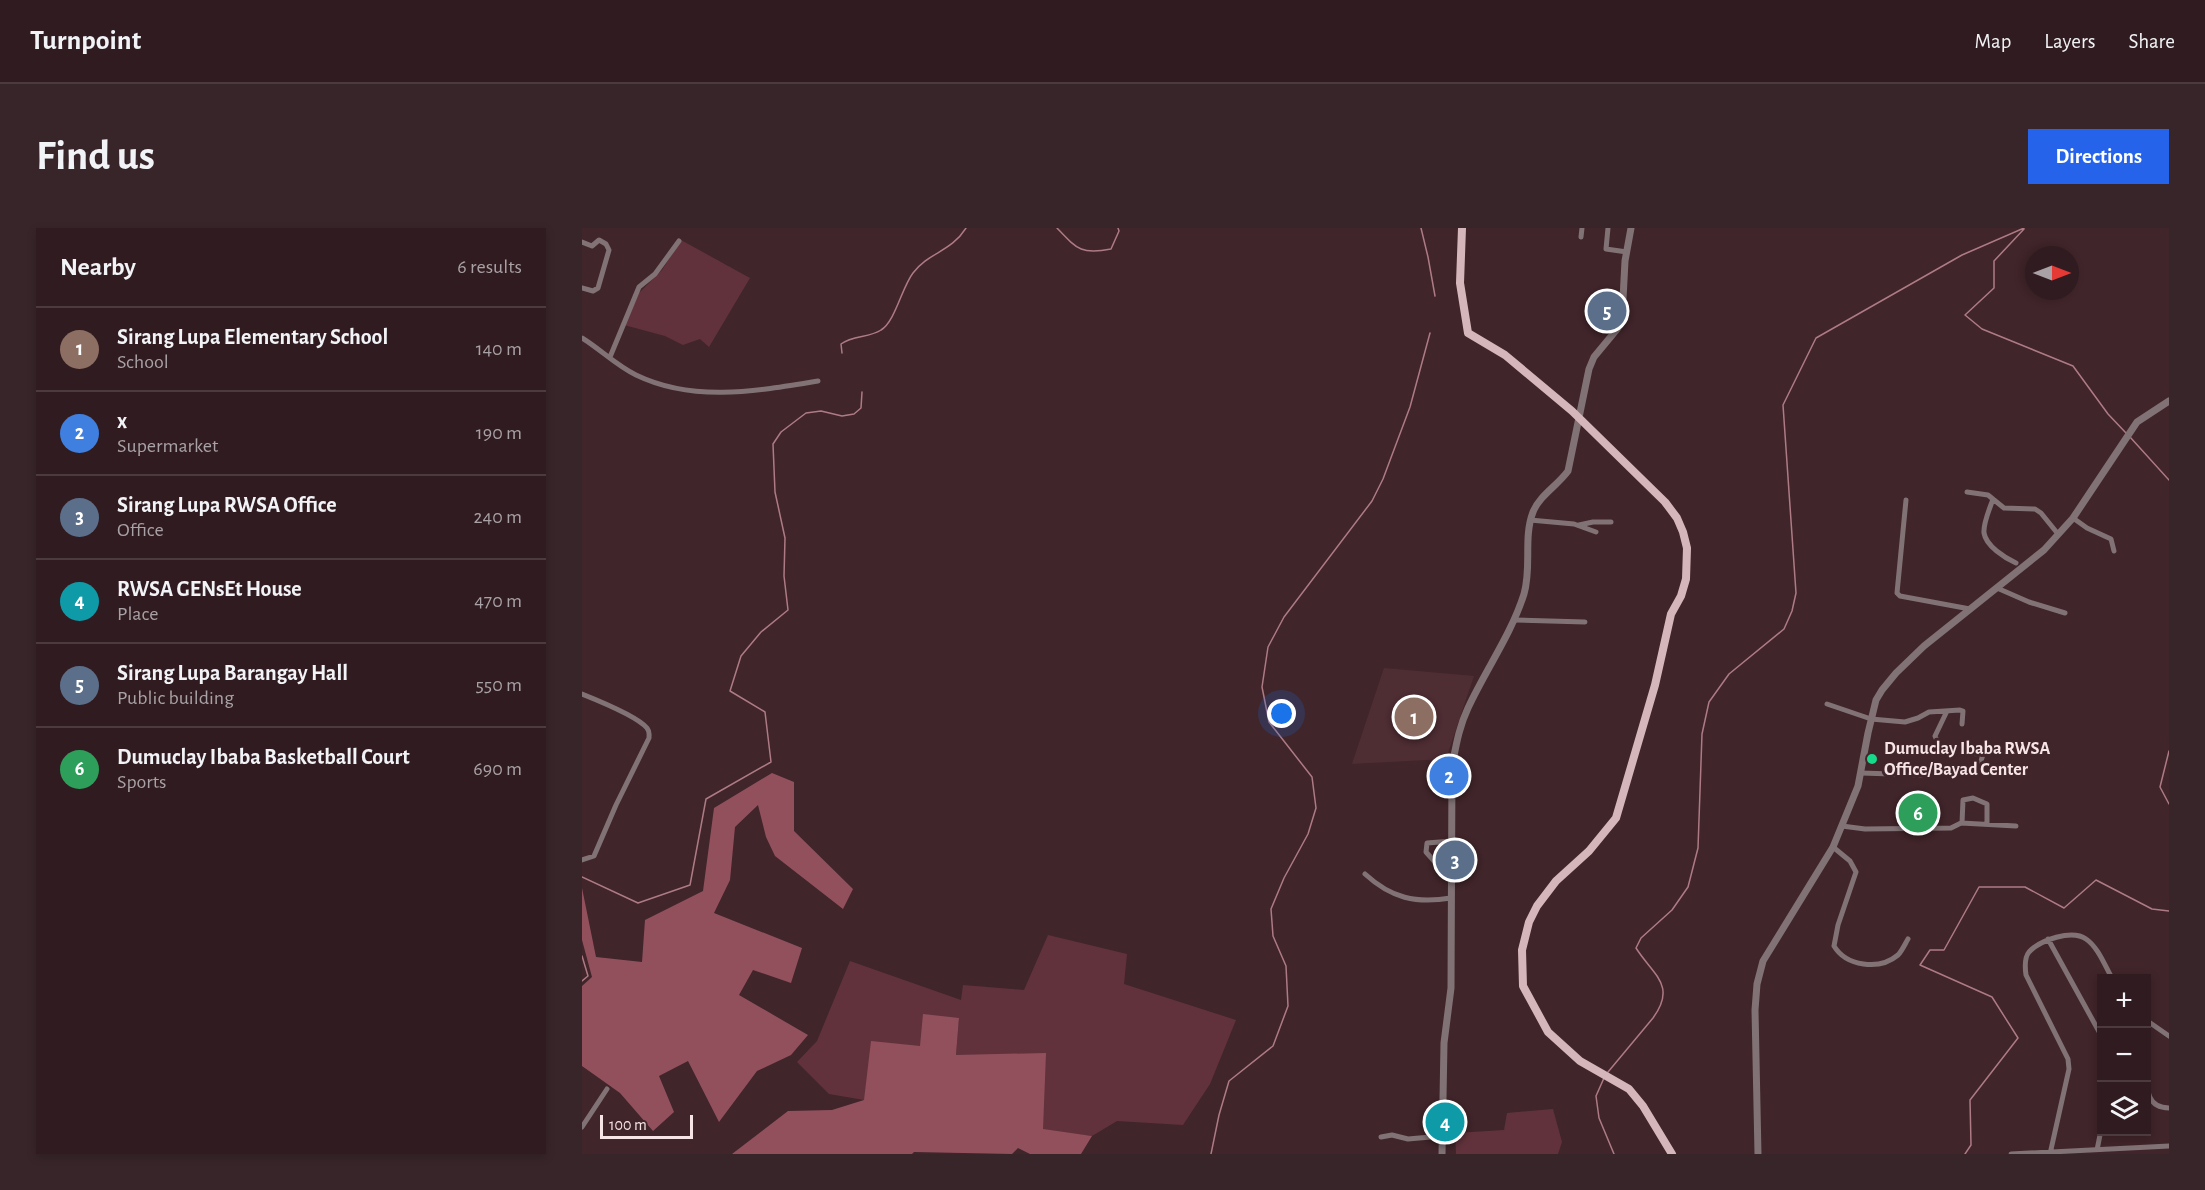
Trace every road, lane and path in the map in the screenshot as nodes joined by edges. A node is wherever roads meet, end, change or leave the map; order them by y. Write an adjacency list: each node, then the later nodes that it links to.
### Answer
1 (1462, 228): 14 (main road)
2 (1582, 228): 5 (street)
3 (1608, 228): 8 (street)
4 (1631, 228): 8 (street)
5 (1581, 237)
6 (679, 241): 11 (street)
7 (582, 242): 9 (street)
8 (1626, 252): 14 (street)
9 (582, 288)
10 (582, 338): 11 (street)
11 (610, 357): 12 (street)
12 (818, 381)
13 (2169, 401): 18 (street)
14 (1579, 418): 19 (street); 66 (main road)
15 (1967, 492): 16 (street)
16 (1993, 499): 23 (street); 25 (street)
17 (1906, 500): 27 (street)
18 (2073, 518): 23 (street); 24 (street)
19 (1530, 520): 21 (street); 29 (street)
20 (1611, 522): 21 (street)
21 (1579, 525): 22 (street)
22 (1596, 532)
23 (2058, 534): 26 (street)
24 (2115, 551)
25 (2016, 563)
26 (1997, 588): 27 (street); 28 (street)
27 (1970, 609): 34 (street)
28 (2065, 613)
29 (1514, 621): 30 (street); 43 (street)
30 (1584, 622)
31 (582, 694): 45 (street)
32 (1827, 704): 34 (street)
33 (1947, 711): 34 (street); 35 (street); 36 (street)
34 (1871, 719): 38 (street)
35 (1962, 724)
36 (1939, 745)
37 (1972, 753): 38 (street)
38 (1861, 773): 41 (street)
39 (1962, 823): 40 (street); 40 (street); 41 (street)
40 (1988, 824): 42 (street)
41 (1842, 825): 44 (street)
42 (2016, 826)
43 (1452, 841): 46 (street); 46 (street)
44 (1833, 847): 49 (street); 67 (street)
45 (582, 860)
46 (1451, 865): 48 (street)
47 (1365, 874): 48 (street)
48 (1451, 898): 59 (street)
49 (1908, 939)
50 (2048, 939): 51 (street); 52 (street); 64 (street)
51 (2110, 974)
52 (2097, 1028)
53 (2151, 1028): 54 (street)
54 (2169, 1036)
55 (2147, 1082): 57 (street)
56 (607, 1089): 58 (street)
57 (2169, 1108)
58 (582, 1127)
59 (1442, 1136): 61 (street); 65 (street)
60 (2100, 1136): 63 (street)
61 (1381, 1137)
62 (2169, 1146): 63 (street)
63 (2097, 1150): 64 (street)
64 (2050, 1152): 68 (street)
65 (1442, 1154)
66 (1672, 1154)
67 (1758, 1154)
68 (2011, 1154)

